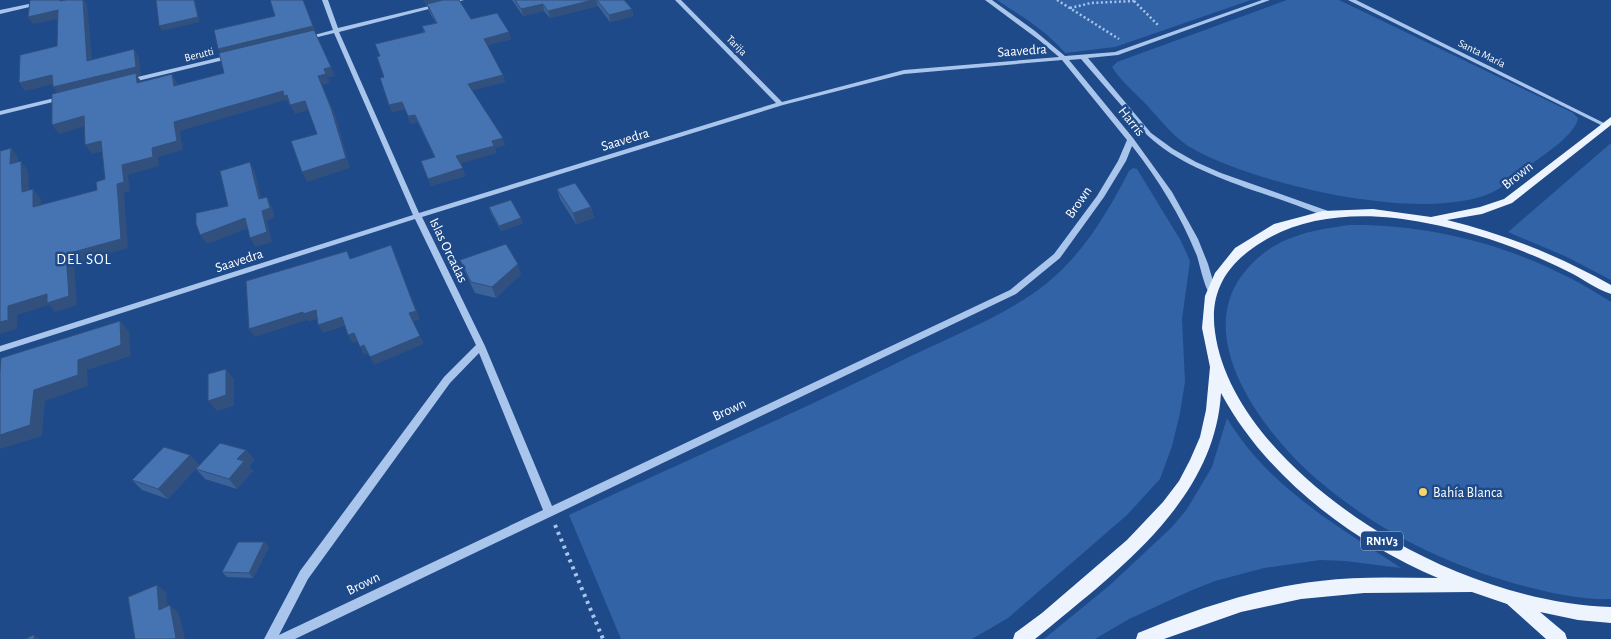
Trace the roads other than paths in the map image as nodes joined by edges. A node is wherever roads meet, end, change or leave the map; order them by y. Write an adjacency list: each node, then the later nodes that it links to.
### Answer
1 (56, 0): 8 (street)
2 (325, 0): 9 (street, Islas Orcadas)
3 (461, 0): 9 (street)
4 (678, 0): 16 (street, Tarija)
5 (988, 0): 13 (street, Harris)
6 (1267, 0): 12 (street, Saavedra)
7 (1350, 0): 18 (street, Santa María)
8 (0, 12)
9 (336, 31): 10 (street); 21 (street, Islas Orcadas)
10 (298, 40)
11 (240, 54): 14 (street, Berutti)
12 (1084, 58): 13 (street, Saavedra); 20 (street, Harris)
13 (1065, 59): 16 (street, Saavedra); 19 (street, Harris)
14 (125, 82)
15 (67, 97): 17 (street)
16 (781, 104): 21 (street, Saavedra)
17 (0, 113)
18 (1608, 122): 22 (main road, Brown)
19 (1131, 139): 24 (street, Harris); 28 (street, Brown)
20 (1328, 214): 22 (main road, RN1V3); 24 (main road, RN1V3)
21 (417, 216): 25 (street, Islas Orcadas); 26 (street, Saavedra)
22 (1426, 218): 23 (main road, RN1V3)
23 (1611, 290)
24 (1212, 291): 27 (main road, RN1V3)
25 (481, 346): 28 (street, Islas Orcadas); 32 (street)
26 (0, 349)
27 (1216, 368): 29 (main road, RN1V3); 34 (main road, RN1V3)
28 (549, 511): 33 (street, Brown)
29 (1474, 586): 30 (main road, RN1V3); 35 (main road, RN1V3)
30 (1512, 599): 31 (main road, RN1V3); 36 (main road)
31 (1611, 616)
32 (270, 639)
33 (282, 639)
34 (1021, 639)
35 (1144, 639)
36 (1559, 639)

